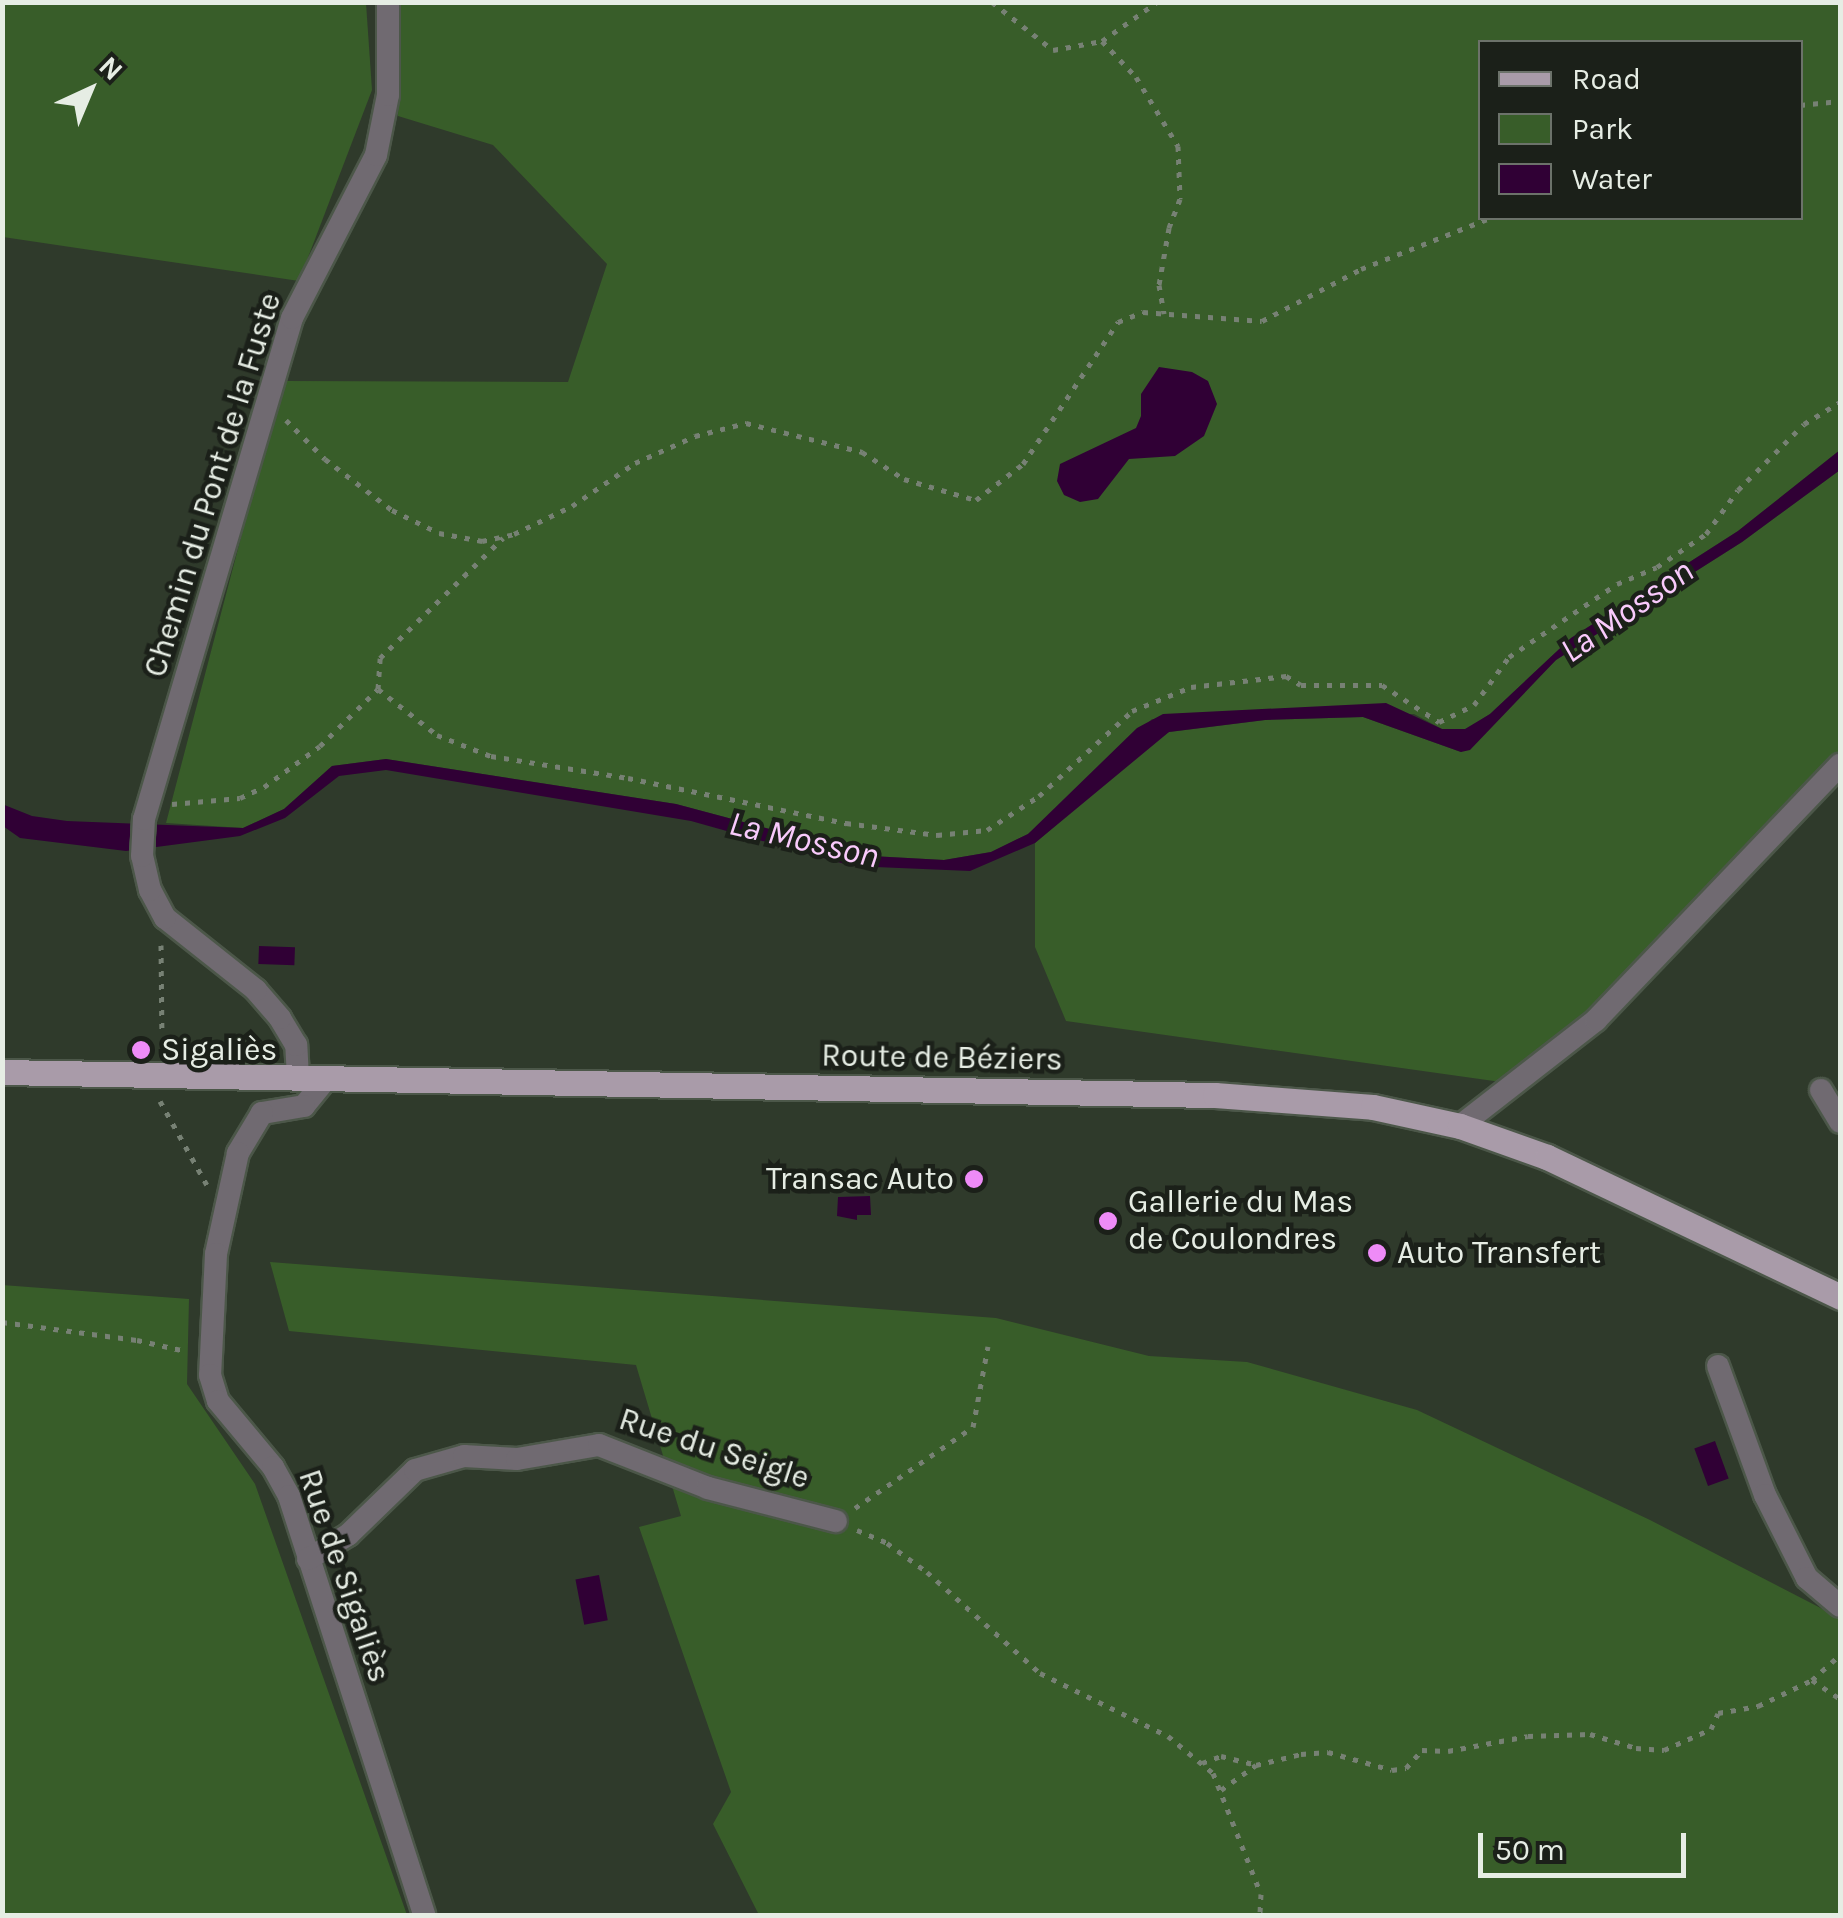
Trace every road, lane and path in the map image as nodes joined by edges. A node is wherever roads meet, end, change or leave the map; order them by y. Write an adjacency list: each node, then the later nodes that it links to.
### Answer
1 (388, 2): 9 (street, Chemin du Pont de la Fuste)
2 (992, 2): 4 (path)
3 (1156, 2): 4 (path)
4 (1102, 41): 8 (path)
5 (1840, 100): 6 (path)
6 (1803, 104)
7 (1485, 220): 8 (path)
8 (1164, 314): 11 (path)
9 (266, 400): 11 (path); 14 (street, Chemin du Pont de la Fuste)
10 (1840, 402): 12 (path)
11 (505, 536): 12 (path)
12 (378, 689): 14 (path)
13 (1840, 764): 23 (street)
14 (147, 811): 15 (street, Chemin du Pont de la Fuste)
15 (164, 918): 16 (path); 18 (street)
16 (162, 1034)
17 (2, 1072): 18 (main road, Route de Béziers)
18 (298, 1078): 19 (main road, Route de Béziers)
19 (325, 1080): 23 (main road, Route de Béziers); 24 (street, Rue de Sigaliès)
20 (1821, 1090): 22 (street)
21 (160, 1101): 24 (path)
22 (1840, 1122)
23 (1460, 1126): 25 (main road, Route de Béziers)
24 (224, 1212): 28 (street, Rue de Sigaliès)
25 (1840, 1296)
26 (2, 1322): 28 (path)
27 (988, 1346): 30 (path)
28 (208, 1356): 31 (street, Rue de Sigaliès)
29 (1718, 1366): 32 (street)
30 (836, 1521): 31 (street, Rue du Seigle); 36 (path)
31 (308, 1559): 39 (street, Rue de Sigaliès)
32 (1840, 1606)
33 (1840, 1655): 34 (path)
34 (1812, 1680): 35 (path); 37 (path)
35 (1840, 1699)
36 (1201, 1763): 37 (path); 38 (path)
37 (1256, 1765): 38 (path)
38 (1221, 1790): 40 (path)
39 (425, 1916)
40 (1260, 1916)

